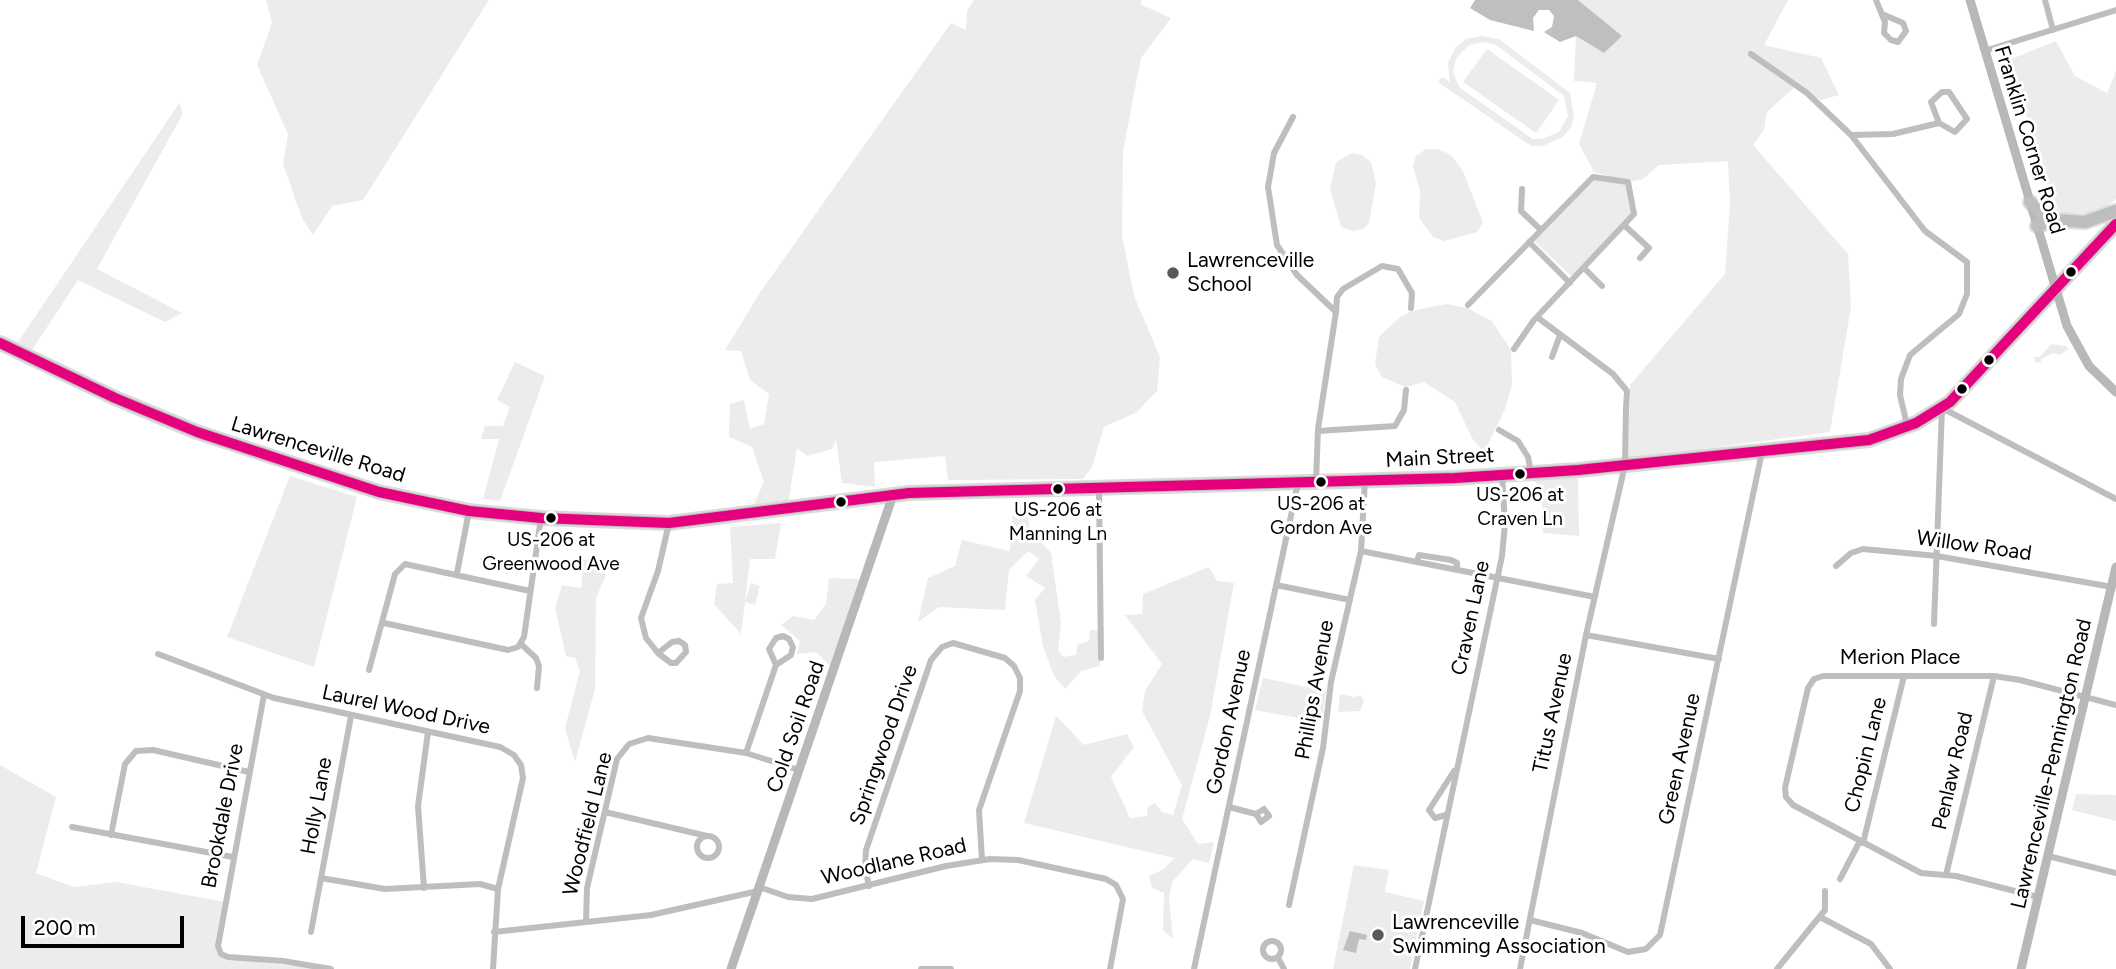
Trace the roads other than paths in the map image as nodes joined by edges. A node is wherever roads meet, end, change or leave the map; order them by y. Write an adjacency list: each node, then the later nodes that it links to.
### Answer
1 (1876, 0): 5 (street)
2 (1970, 0): 7 (street, Franklin Corner Road)
3 (2045, 0): 6 (street)
4 (2116, 10): 6 (street)
5 (1882, 14): 5 (street)
6 (2053, 30): 7 (street)
7 (1984, 51): 13 (street, Franklin Corner Road)
8 (1751, 54): 11 (street)
9 (1293, 117): 28 (street)
10 (1939, 123): 10 (street); 11 (street)
11 (1851, 135): 37 (street)
12 (1522, 189): 19 (street)
13 (2030, 202): 15 (highway); 18 (street, Franklin Corner Road)
14 (2116, 212): 15 (highway); 25 (highway)
15 (2056, 220): 18 (highway)
16 (2116, 224): 25 (highway)
17 (1624, 225): 19 (street); 21 (street); 22 (street)
18 (2037, 226): 25 (street, Franklin Corner Road)
19 (1541, 230): 20 (street)
20 (1528, 242): 23 (street); 26 (street)
21 (1640, 258)
22 (1584, 268): 23 (street); 24 (street)
23 (1570, 283): 29 (street)
24 (1602, 286)
25 (2055, 289): 35 (street); 36 (highway, Main Street)
26 (1468, 305)
27 (1411, 308): 28 (street)
28 (1336, 312): 39 (street)
29 (1537, 317): 30 (street); 32 (street)
30 (1560, 335): 33 (street); 41 (street, Titus Avenue)
31 (0, 343): 50 (highway, Lawrenceville Road)
32 (1514, 349)
33 (1552, 356)
34 (1406, 390): 39 (street)
35 (2116, 392)
36 (1942, 408): 37 (highway, Main Street); 49 (street); 54 (street)
37 (1908, 427): 40 (highway, Main Street)
38 (1499, 430): 42 (street)
39 (1318, 431): 46 (street)
40 (1762, 452): 41 (highway, Main Street); 71 (street, Green Avenue)
41 (1625, 465): 42 (highway, Main Street); 62 (street, Titus Avenue)
42 (1531, 472): 43 (highway, Main Street)
43 (1502, 474): 44 (highway, Main Street); 58 (street, Craven Lane)
44 (1365, 480): 46 (highway, Main Street); 53 (street, Phillips Avenue)
45 (1298, 482): 46 (highway, Main Street); 47 (highway, Main Street); 59 (street, Gordon Avenue)
46 (1317, 482)
47 (1099, 488): 48 (highway, Main Street); 70 (street)
48 (893, 495): 52 (highway, Lawrenceville Road); 84 (street, Cold Soil Road)
49 (2116, 499)
50 (469, 511): 51 (highway, Lawrenceville Road); 57 (street)
51 (541, 518): 52 (highway, Lawrenceville Road); 61 (street)
52 (669, 523): 68 (street)
53 (1361, 551): 58 (street); 63 (street, Phillips Avenue)
54 (1937, 556): 55 (street, Willow Road); 60 (street, Willow Road); 65 (street)
55 (1836, 566)
56 (2116, 567): 60 (street, Lawrenceville-Pennington Road)
57 (457, 573): 61 (street); 64 (street)
58 (1498, 577): 62 (street); 83 (street, Craven Lane)
59 (1276, 585): 63 (street); 86 (street, Gordon Avenue)
60 (2112, 587): 78 (street, Lawrenceville-Pennington Road)
61 (530, 591): 67 (street)
62 (1595, 597): 66 (street, Titus Avenue)
63 (1350, 600): 107 (street, Phillips Avenue)
64 (384, 623): 67 (street); 73 (street)
65 (1934, 625)
66 (1586, 635): 71 (street); 109 (street, Titus Avenue)
67 (521, 644): 76 (street)
68 (658, 653)
69 (158, 654): 77 (street, Laurel Wood Drive)
70 (1101, 658)
71 (1718, 659): 109 (street, Green Avenue)
72 (776, 665): 72 (street); 82 (street)
73 (369, 670)
74 (1904, 676): 75 (street, Merion Place); 93 (street, Chopin Lane); 93 (street, Merion Place)
75 (1994, 676): 78 (street, Merion Place); 98 (street, Penlaw Road)
76 (537, 688)
77 (264, 695): 80 (street, Laurel Wood Drive); 85 (street, Brookdale Drive)
78 (2087, 697): 79 (street, Merion Place); 94 (street, Lawrenceville-Pennington Road)
79 (2116, 705)
80 (351, 716): 81 (street, Laurel Wood Drive); 99 (street, Holly Lane)
81 (428, 732): 102 (street); 103 (street, Laurel Wood Drive)
82 (747, 753): 84 (street, Woodfield Lane); 87 (street, Woodfield Lane)
83 (1457, 767): 89 (street, Craven Lane); 89 (street, Craven Lane)
84 (799, 771): 104 (street, Cold Soil Road)
85 (249, 772): 91 (street); 95 (street, Brookdale Drive)
86 (1229, 807): 88 (street); 120 (street, Gordon Avenue)
87 (605, 812): 92 (street); 110 (street, Woodfield Lane)
88 (1256, 814)
89 (1447, 814): 122 (street, Craven Lane)
90 (72, 827): 91 (street)
91 (111, 835): 95 (street)
92 (707, 836)
93 (1862, 842): 98 (street, Merion Place); 100 (street, Chopin Lane)
94 (2048, 856): 97 (street); 106 (street, Lawrenceville-Pennington Road)
95 (233, 857): 114 (street, Brookdale Drive)
96 (982, 860): 101 (street, Woodlane Road); 101 (street, Springwood Drive); 119 (street, Woodlane Road)
97 (2116, 873)
98 (1946, 875): 106 (street, Merion Place)
99 (321, 878): 102 (street); 111 (street, Holly Lane)
100 (1840, 879)
101 (869, 886): 104 (street, Woodlane Road)
102 (424, 888): 103 (street)
103 (498, 889): 112 (street, Laurel Wood Drive)
104 (758, 889): 110 (street); 116 (street, Cold Soil Road)
105 (1825, 891): 108 (street)
106 (2038, 897): 126 (street, Lawrenceville-Pennington Road)
107 (1289, 905)
108 (1820, 917): 124 (street); 125 (street)
109 (1530, 920): 123 (street, Titus Avenue)
110 (586, 922): 112 (street)
111 (312, 932)
112 (494, 932): 115 (street, Laurel Wood Drive)
113 (1278, 958): 121 (street)
114 (331, 969)
115 (493, 969)
116 (731, 969)
117 (921, 969): 118 (street)
118 (951, 969)
119 (1110, 969)
120 (1194, 969)
121 (1284, 969)
122 (1415, 969)
123 (1520, 969)
124 (1777, 969)
125 (1890, 969)
126 (2021, 969)

